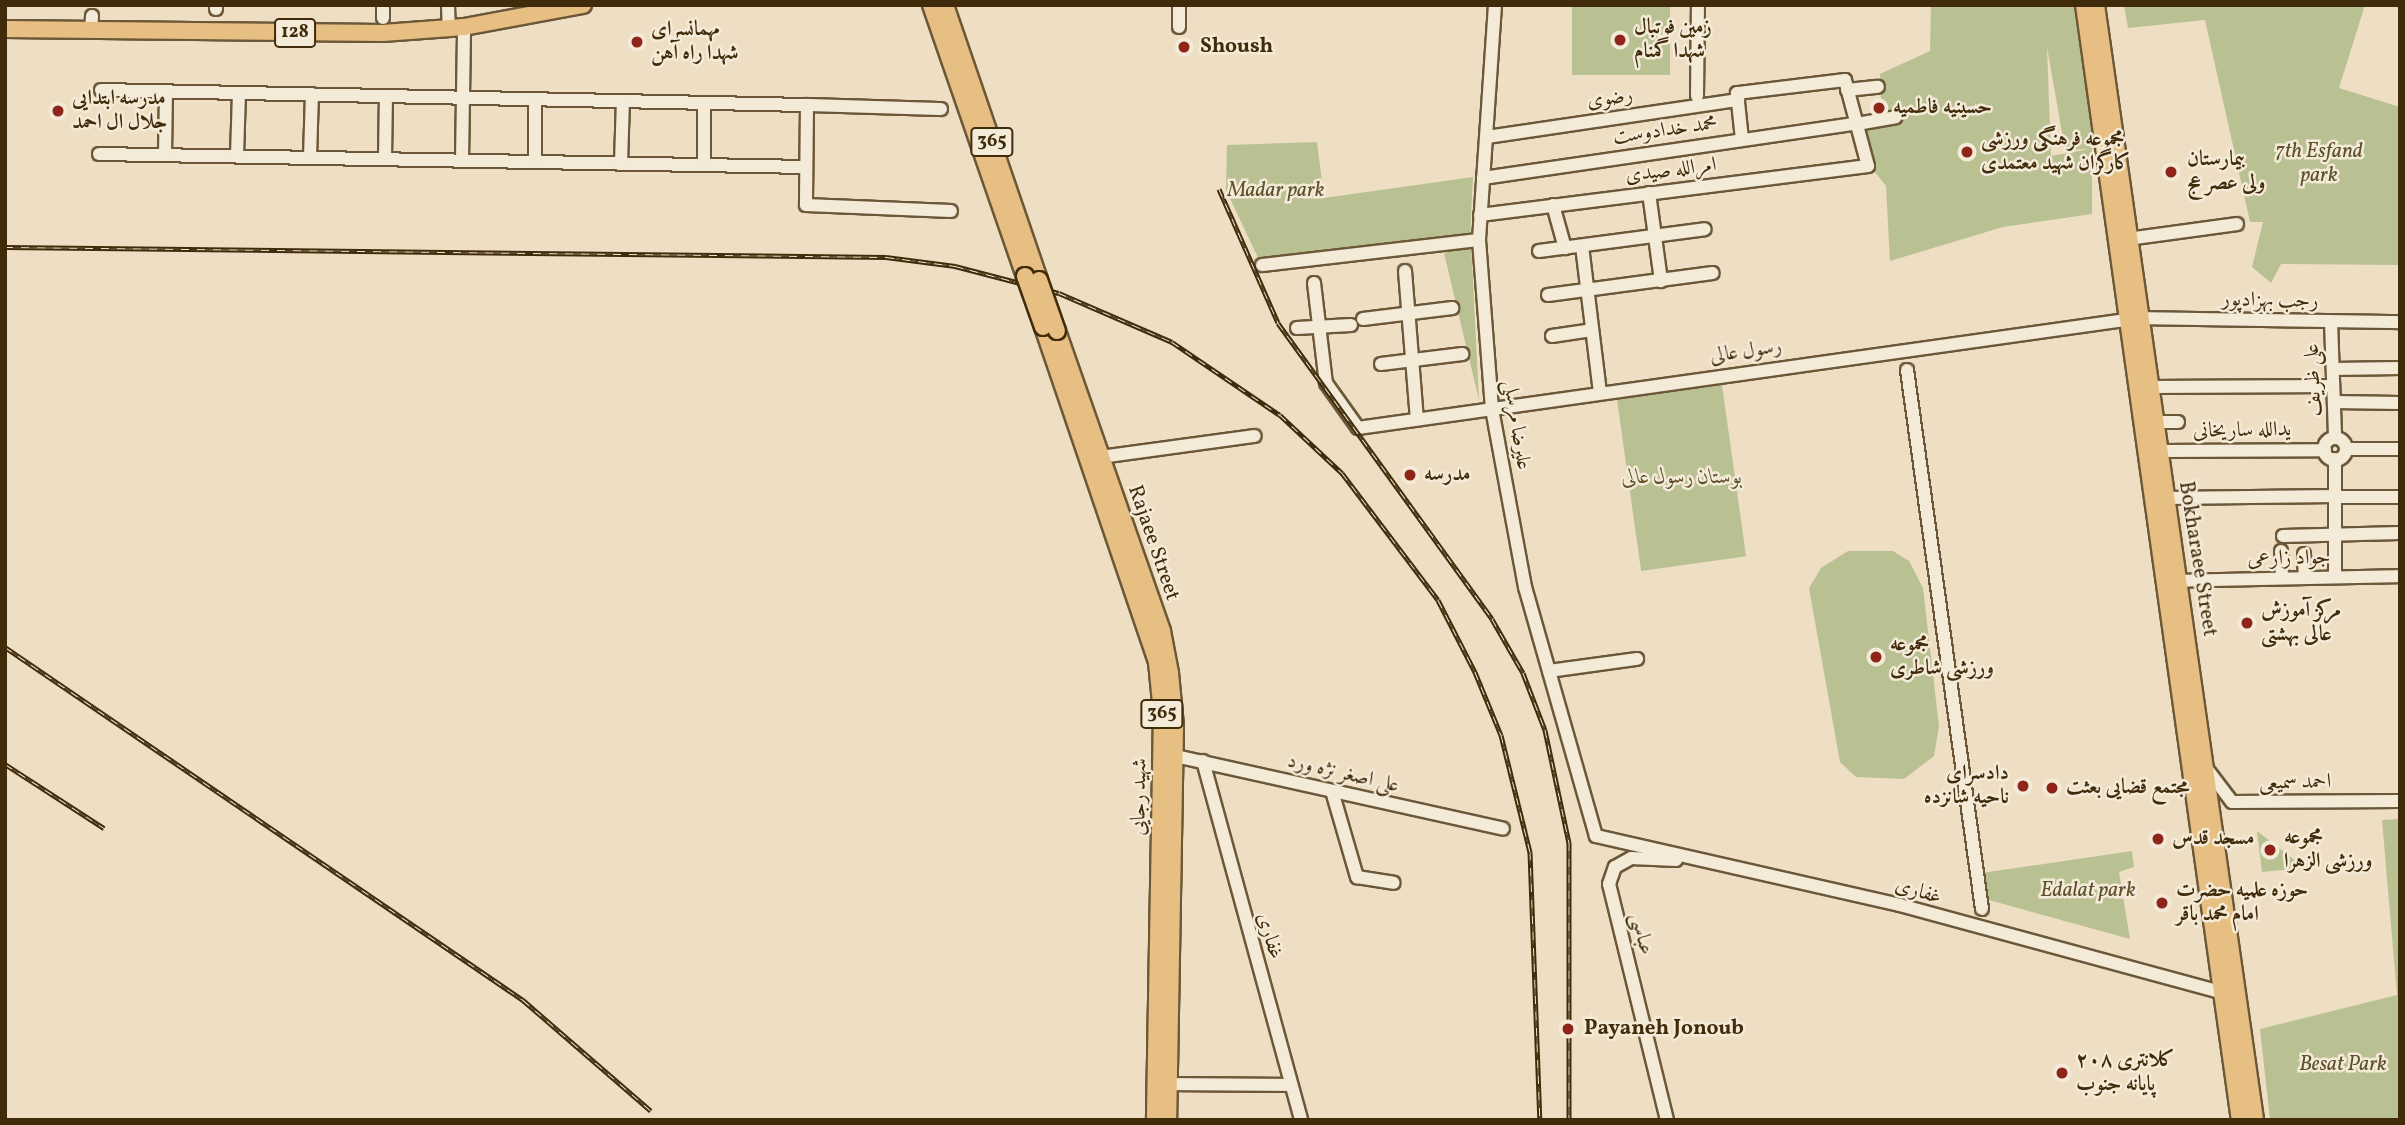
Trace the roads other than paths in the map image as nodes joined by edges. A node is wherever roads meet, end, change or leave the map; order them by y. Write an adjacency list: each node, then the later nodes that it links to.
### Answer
1 (447, 5): 11 (street)
2 (583, 5): 11 (main road, 128)
3 (931, 5): 59 (main road, Rajaee Street / 365)
4 (945, 5): 59 (main road, Rajaee Street / 365)
5 (1179, 5): 10 (street)
6 (1495, 5): 30 (street, علیرضا مرسلی)
7 (1698, 5): 20 (street)
8 (2084, 5): 45 (main road, Bokharaee Street)
9 (2096, 5): 45 (main road, Bokharaee Street)
10 (1179, 27)
11 (456, 28): 12 (main road, 128); 21 (street)
12 (5, 29)
13 (1846, 85): 14 (street); 23 (street, رضوی); 29 (street)
14 (1878, 87)
15 (102, 90): 16 (street)
16 (166, 91): 17 (street); 33 (street)
17 (239, 93): 18 (street); 34 (street)
18 (312, 94): 19 (street); 35 (street)
19 (386, 96): 21 (street); 36 (street)
20 (1697, 96)
21 (465, 97): 22 (street); 37 (street)
22 (535, 99): 24 (street); 38 (street)
23 (1738, 100): 30 (street, رضوی); 31 (street)
24 (623, 101): 25 (street); 39 (street)
25 (704, 103): 26 (street); 40 (street)
26 (807, 106): 27 (street); 41 (street)
27 (942, 109)
28 (1895, 117): 29 (street, محمد خدادوست)
29 (1855, 124): 31 (street, محمد خدادوست); 43 (street, امرالله صیدی)
30 (1488, 136): 42 (street, علیرضا مرسلی)
31 (1742, 139): 42 (street, محمد خدادوست)
32 (99, 153): 33 (street)
33 (164, 155): 34 (street)
34 (237, 156): 35 (street)
35 (310, 157): 36 (street)
36 (385, 158): 37 (street)
37 (463, 160): 38 (street)
38 (535, 161): 39 (street)
39 (621, 163): 40 (street)
40 (704, 165): 41 (street)
41 (806, 167): 46 (street)
42 (1483, 178): 47 (street, علیرضا مرسلی)
43 (1649, 193): 44 (street, امرالله صیدی); 50 (street)
44 (1553, 205): 47 (street, امرالله صیدی); 54 (street)
45 (2117, 208): 51 (main road, Bokharaee Street); 66 (main road, Bokharaee Street)
46 (951, 211)
47 (1480, 215): 52 (street, علیرضا مرسلی)
48 (2237, 225): 51 (street)
49 (1706, 229): 50 (street)
50 (1656, 236): 53 (street); 60 (street)
51 (2128, 239): 66 (main road, Bokharaee Street)
52 (1479, 240): 56 (street); 85 (street, علیرضا مرسلی)
53 (1582, 246): 54 (street); 62 (street)
54 (1565, 248): 55 (street)
55 (1539, 251)
56 (1262, 265)
57 (1405, 271): 65 (street)
58 (1713, 273): 60 (street)
59 (1032, 278): 71 (main road, Rajaee Street / 365, bridge)
60 (1661, 281): 62 (street)
61 (1314, 283): 69 (street)
62 (1587, 290): 63 (street); 72 (street)
63 (1548, 295)
64 (1452, 308): 65 (street)
65 (1409, 313): 69 (street); 75 (street)
66 (2133, 319): 67 (street, رجب بهزادپور); 81 (main road, Bokharaee Street); 82 (street, رسول عالی); 109 (main road, Bokharaee Street)
67 (2331, 321): 68 (street, رجب بهزادپور); 78 (street, علی ظریف)
68 (2400, 322)
69 (1320, 327): 70 (street); 86 (street, رسول عالی)
70 (1297, 328)
71 (1050, 329): 95 (main road, Rajaee Street / 365); 112 (main road, شهید رجایی / 365)
72 (1592, 330): 73 (street); 82 (street)
73 (1552, 336)
74 (1462, 354): 75 (street)
75 (1413, 362): 76 (street); 86 (street)
76 (1381, 364)
77 (2400, 368): 78 (street)
78 (2333, 369): 80 (street, علی ظریف)
79 (1907, 370): 121 (street)
80 (2333, 386): 81 (street); 83 (street, علی ظریف)
81 (2150, 387): 87 (main road, Bokharaee Street)
82 (1600, 393): 85 (street, رسول عالی)
83 (2334, 402): 84 (street); 90 (street, علی ظریف)
84 (2400, 403)
85 (1492, 409): 86 (street, رسول عالی); 111 (street, علیرضا مرسلی)
86 (1417, 420)
87 (2155, 422): 88 (street); 94 (main road, Bokharaee Street)
88 (2178, 422)
89 (1255, 436): 95 (street)
90 (2335, 438): 91 (street); 93 (street)
91 (2346, 449): 92 (street); 96 (street)
92 (2400, 449)
93 (2325, 450): 94 (street, یدالله ساریخانی); 96 (street)
94 (2159, 451): 99 (main road, Bokharaee Street)
95 (1101, 457): 112 (main road, Rajaee Street / 365)
96 (2335, 460): 97 (street)
97 (2335, 496): 98 (street); 99 (street); 101 (street)
98 (2400, 497)
99 (2166, 498): 109 (main road, Bokharaee Street)
100 (2400, 533): 101 (street)
101 (2335, 534): 102 (street); 106 (street)
102 (2283, 536)
103 (2281, 551): 107 (street)
104 (2304, 554): 108 (street)
105 (2400, 576): 106 (street, جواد زارعی)
106 (2335, 577): 108 (street, جواد زارعی)
107 (2282, 578): 108 (street, جواد زارعی); 109 (street, جواد زارعی)
108 (2305, 578)
109 (2171, 581): 114 (main road, Bokharaee Street); 123 (main road, Bokharaee Street)
110 (1637, 659): 111 (street)
111 (1549, 671): 118 (street, علیرضا مرسلی)
112 (1168, 754): 113 (street, علی اصغر نژه ورد); 124 (main road, Rajaee Street / 365); 126 (main road, شهید رجایی / 365)
113 (1203, 761): 115 (street, علی اصغر نژه ورد); 125 (street, غفاری)
114 (2207, 769): 116 (street, احمد سمیعی); 122 (main road, Bokharaee Street)
115 (1332, 791): 117 (street, علی اصغر نژه ورد); 120 (street)
116 (2400, 802)
117 (1503, 829)
118 (1599, 838): 119 (street, غفاری)
119 (1723, 865): 123 (street, غفاری); 129 (street, عباسی)
120 (1394, 883)
121 (1982, 909)
122 (2236, 976): 123 (main road); 131 (main road, Bokharaee Street)
123 (2223, 993): 130 (main road, Bokharaee Street)
124 (1169, 1084): 125 (street); 127 (main road, Rajaee Street / 365)
125 (1291, 1085): 128 (street, غفاری)
126 (1155, 1120)
127 (1168, 1120)
128 (1301, 1120)
129 (1667, 1120)
130 (2240, 1120)
131 (2255, 1120)

